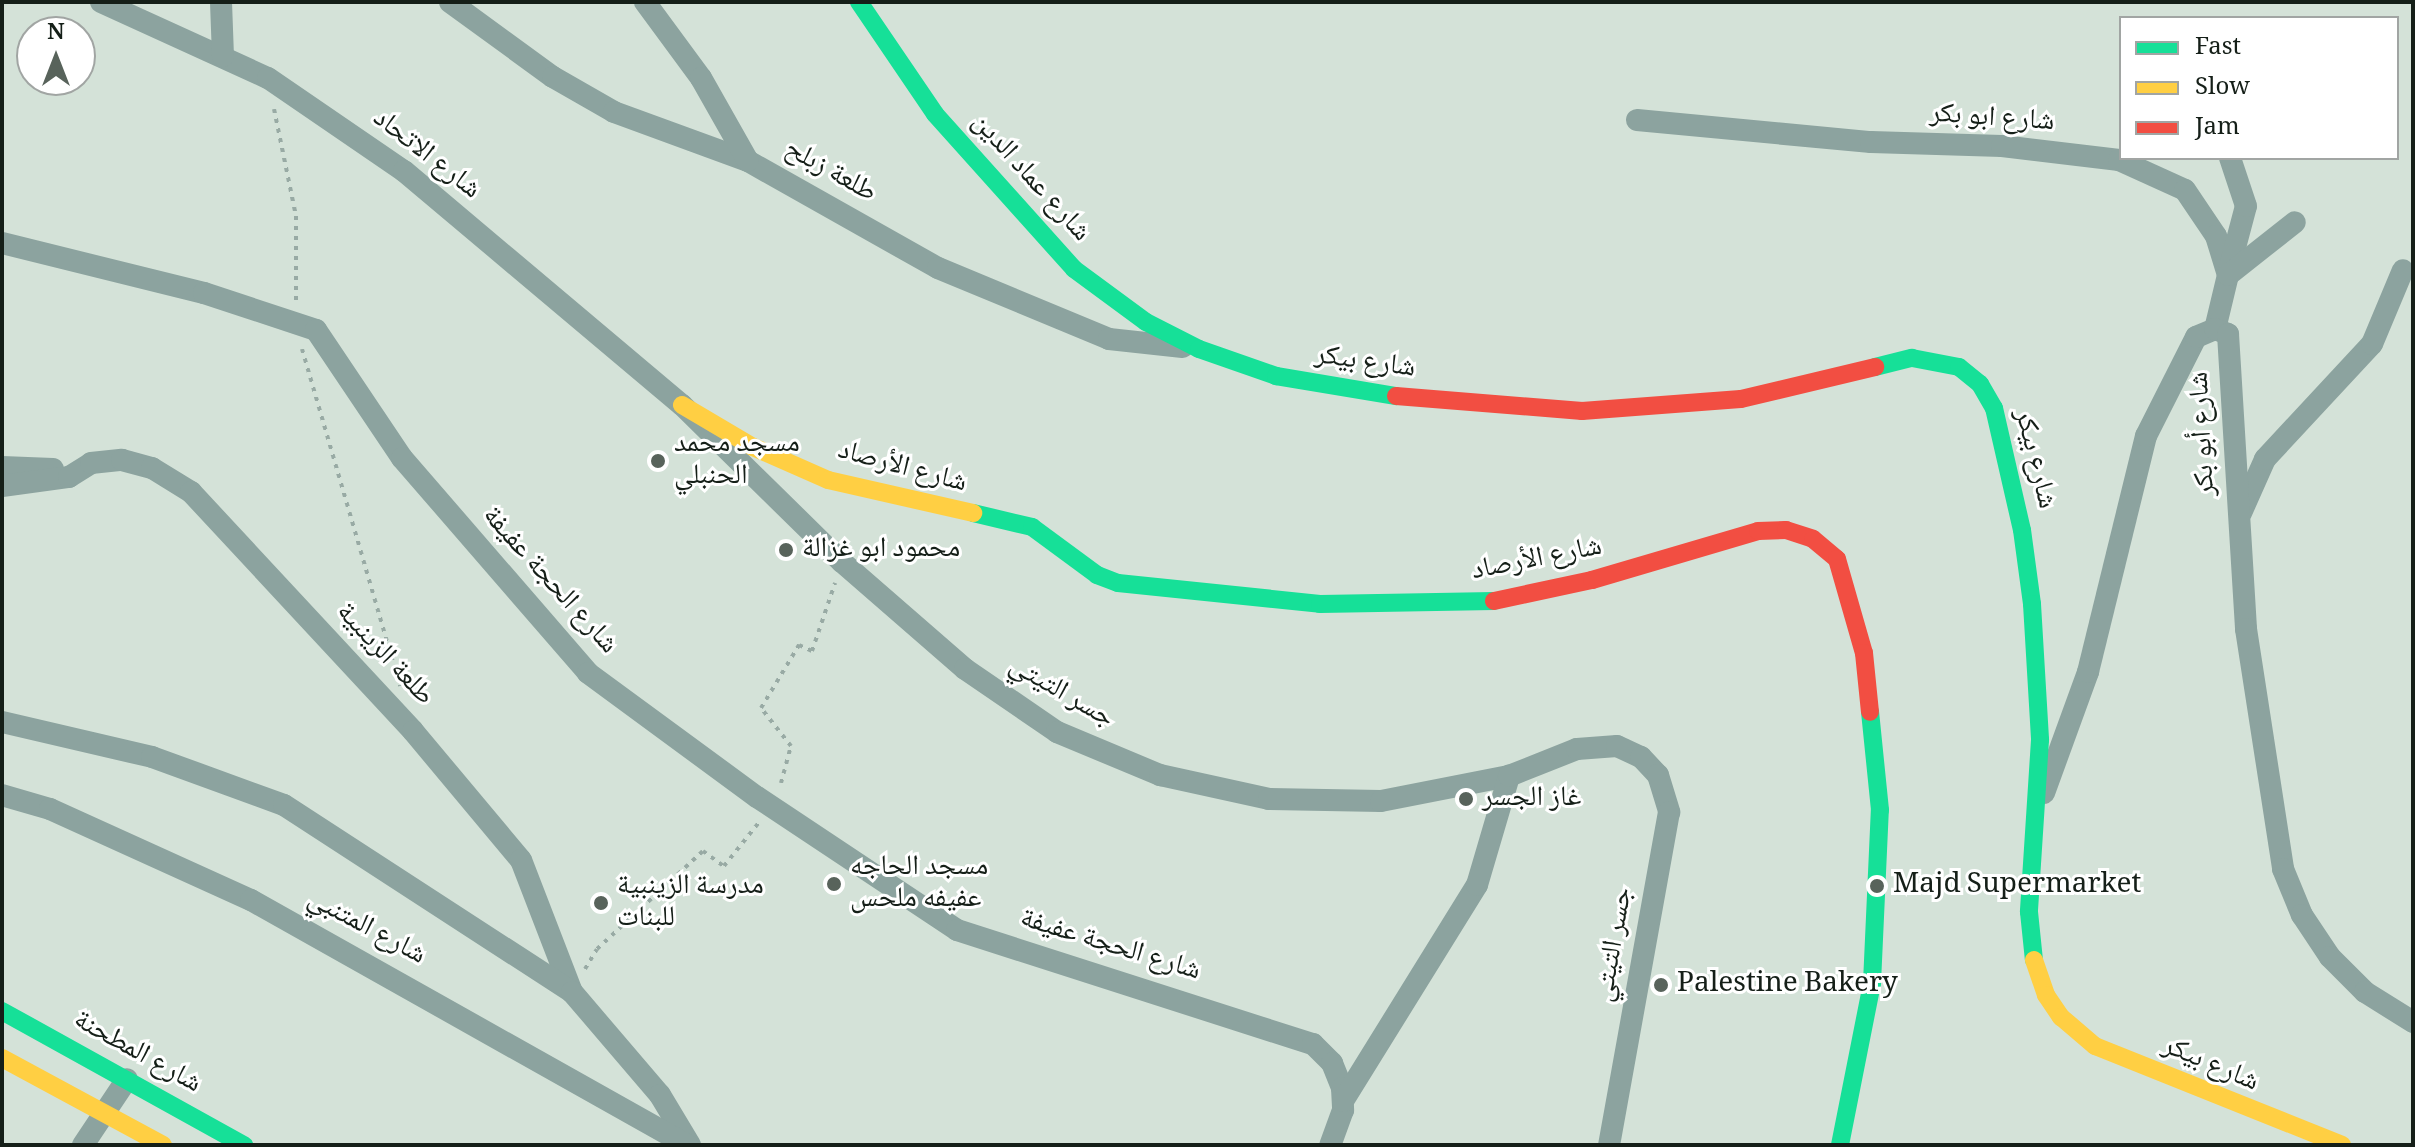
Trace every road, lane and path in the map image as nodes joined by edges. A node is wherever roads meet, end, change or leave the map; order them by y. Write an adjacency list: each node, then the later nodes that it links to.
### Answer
1 (101, 2): 6 (street, شارع الاتحاد)
2 (221, 2): 6 (street)
3 (450, 2): 10 (street, طلعة زبلح)
4 (645, 2): 10 (street)
5 (859, 2): 17 (street, شارع عماد الدين)
6 (223, 56): 7 (street, شارع الاتحاد)
7 (268, 78): 15 (path); 18 (street, شارع الاتحاد)
8 (1637, 120): 14 (street, شارع ابو بكر)
9 (2231, 160): 14 (street)
10 (748, 161): 17 (street, طلعة زبلح)
11 (2295, 222): 14 (street)
12 (2, 243): 15 (street, شارع الحجة عفيفة)
13 (2403, 270): 22 (street)
14 (2228, 275): 16 (street)
15 (294, 320): 25 (path); 29 (street, شارع الحجة عفيفة)
16 (2215, 329): 22 (street, شارع أبو بكر); 30 (street, شارع أبو بكر)
17 (1199, 349): 30 (street, شارع بيكر)
18 (682, 405): 23 (street, جسر التيتي); 44 (street, شارع الأرصاد)
19 (2, 467): 20 (street)
20 (75, 474): 21 (street); 25 (street, طلعة الزينبية)
21 (2, 486)
22 (2239, 518): 33 (street, شارع أبو بكر)
23 (842, 562): 26 (street, جسر التيتي); 27 (path)
24 (2, 722): 31 (street)
25 (413, 731): 31 (street, طلعة الزينبية)
26 (1510, 775): 36 (street); 43 (street, جسر التيتي)
27 (781, 783)
28 (2, 795): 41 (street, شارع المتنبي)
29 (771, 807): 31 (path); 36 (street, شارع الحجة عفيفة)
30 (2035, 821): 45 (street, شارع بيكر)
31 (572, 992): 41 (street)
32 (2, 1011): 35 (street, شارع المطحنة)
33 (2413, 1022)
34 (2, 1058): 37 (street)
35 (127, 1079): 37 (street); 40 (street, شارع المطحنة)
36 (1343, 1101): 42 (street)
37 (104, 1113): 38 (street); 39 (street)
38 (83, 1145)
39 (163, 1145)
40 (244, 1145)
41 (688, 1145)
42 (1330, 1145)
43 (1609, 1145)
44 (1840, 1145)
45 (2342, 1145)

